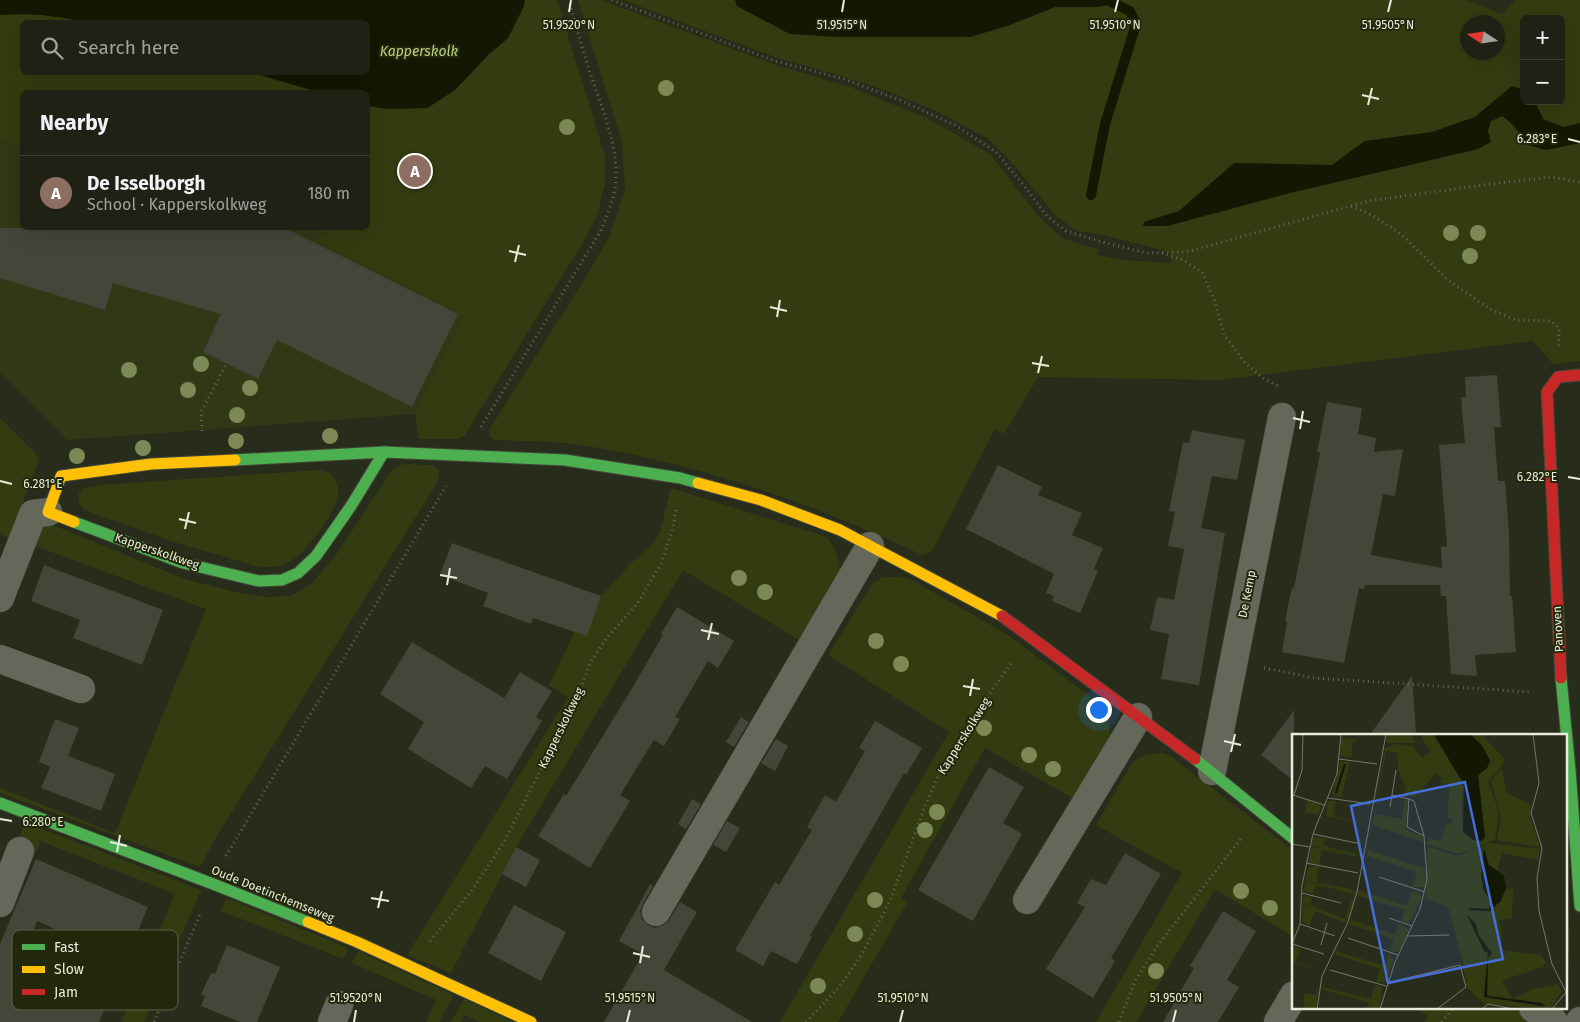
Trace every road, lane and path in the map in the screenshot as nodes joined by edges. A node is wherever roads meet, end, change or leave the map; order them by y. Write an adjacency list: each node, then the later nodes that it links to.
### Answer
1 (612, 0): 4 (path)
2 (1580, 182): 3 (path)
3 (1351, 206): 4 (path); 7 (path)
4 (1159, 252): 8 (path)
5 (227, 363): 10 (path)
6 (1580, 375): 7 (street)
7 (1558, 377): 19 (street, Panoven)
8 (1282, 416): 17 (street, De Kemp)
9 (384, 452): 10 (street); 11 (street); 12 (street, Kapperskolkweg)
10 (205, 461): 12 (street)
11 (680, 478): 13 (street); 34 (path, Kapperskolkweg)
12 (48, 512): 14 (street)
13 (870, 546): 15 (street); 32 (street)
14 (0, 598)
15 (1031, 637): 20 (street); 41 (path, Kapperskolkweg)
16 (0, 660): 18 (street)
17 (1234, 662): 19 (path); 23 (street, De Kemp)
18 (81, 689)
19 (1562, 696): 21 (street, Panoven)
20 (1138, 717): 23 (street); 29 (street)
21 (1566, 734)
22 (1568, 752): 31 (street, Panoven)
23 (1212, 771): 25 (street)
24 (0, 803): 28 (street, Oude Doetinchemseweg)
25 (1261, 812): 26 (street); 42 (path)
26 (1292, 837)
27 (20, 850): 30 (street)
28 (213, 884): 33 (path); 34 (street, Oude Doetinchemseweg)
29 (1027, 900)
30 (0, 903)
31 (1580, 906)
32 (656, 912)
33 (178, 966)
34 (416, 968): 40 (street, Oude Doetinchemseweg)
35 (1292, 999): 43 (street)
36 (159, 1010): 39 (path)
37 (1451, 1010): 44 (path)
38 (1536, 1010): 45 (street)
39 (154, 1022)
40 (531, 1022)
41 (806, 1022)
42 (1120, 1022)
43 (1278, 1022)
44 (1442, 1022)
45 (1554, 1022)

